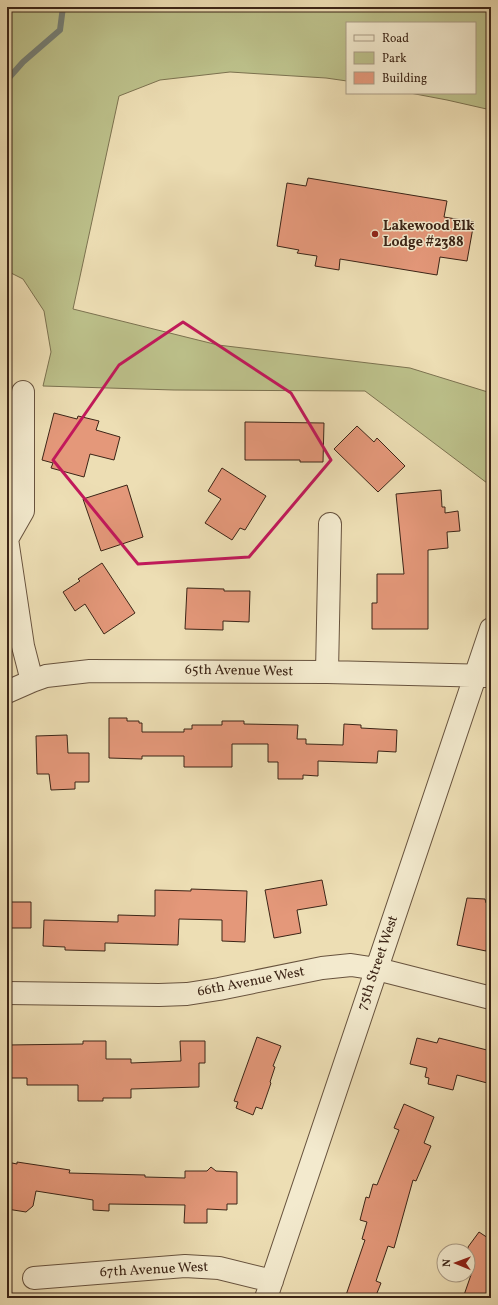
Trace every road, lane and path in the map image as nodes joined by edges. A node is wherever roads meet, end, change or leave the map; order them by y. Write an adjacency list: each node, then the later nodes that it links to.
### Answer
1 (23, 392): 3 (street)
2 (330, 524): 5 (street)
3 (7, 539): 7 (street)
4 (491, 629): 6 (street, 75th Street West)
5 (327, 672): 6 (street, 65th Avenue West); 7 (street, 65th Avenue West)
6 (483, 676): 9 (street, 75th Street West)
7 (32, 681): 8 (street, 65th Avenue West)
8 (7, 692)
9 (377, 969): 10 (street, 66th Avenue West); 11 (street, 66th Avenue West); 13 (street, 75th Street West)
10 (7, 993)
11 (491, 998)
12 (34, 1278): 13 (street, 67th Avenue West)
13 (269, 1290)

